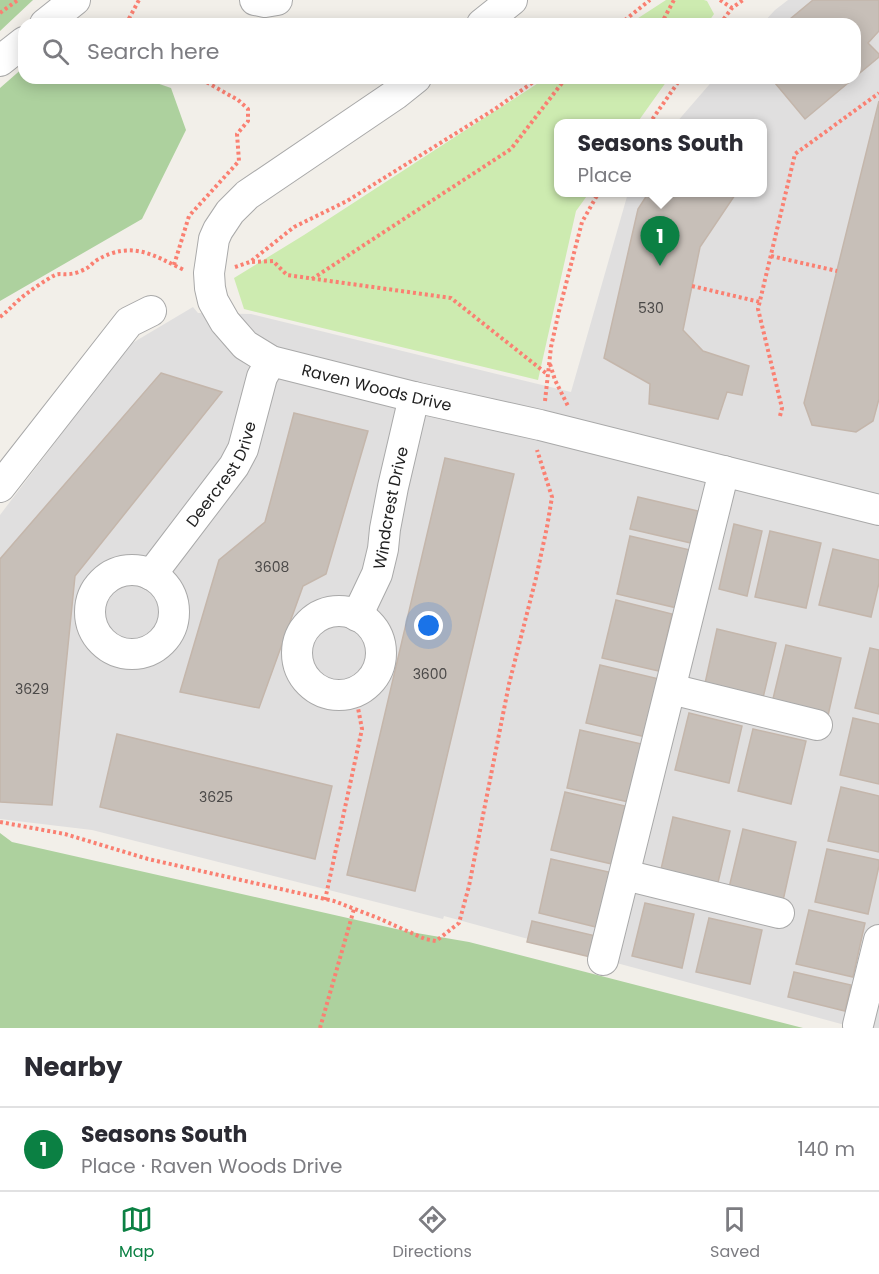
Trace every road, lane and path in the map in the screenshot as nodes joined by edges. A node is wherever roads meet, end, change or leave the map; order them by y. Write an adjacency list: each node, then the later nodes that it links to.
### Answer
1 (18, 0): 12 (path)
2 (75, 0): 13 (street)
3 (139, 0): 14 (path)
4 (255, 0): 5 (street)
5 (277, 0)
6 (512, 0): 15 (street)
7 (650, 0): 16 (path)
8 (674, 0): 17 (path)
9 (720, 0): 11 (path)
10 (742, 0): 11 (path)
11 (732, 8): 18 (path)
12 (0, 13)
13 (52, 18)
14 (129, 18)
15 (490, 18)
16 (628, 18)
17 (664, 18)
18 (724, 18)
19 (18, 47): 20 (street)
20 (0, 61)
21 (210, 84): 28 (path)
22 (408, 84): 41 (street, Raven Woods Drive)
23 (530, 84): 31 (path)
24 (561, 84): 35 (path)
25 (677, 84): 27 (path)
26 (879, 93): 30 (path)
27 (652, 119)
28 (239, 161)
29 (596, 197): 40 (path)
30 (771, 256): 34 (path); 37 (path)
31 (250, 262): 32 (path); 35 (path)
32 (229, 269)
33 (186, 271): 39 (path)
34 (837, 271)
35 (312, 279): 42 (path)
36 (692, 286): 37 (path)
37 (760, 302): 46 (path)
38 (151, 312): 49 (street)
39 (0, 317)
40 (549, 360): 42 (path); 45 (path)
41 (271, 361): 43 (street, Raven Woods Drive); 51 (street, Deercrest Drive)
42 (548, 374): 44 (path)
43 (414, 397): 48 (street, Raven Woods Drive); 52 (street, Windcrest Drive)
44 (544, 404)
45 (571, 411)
46 (780, 416)
47 (536, 447): 59 (path)
48 (724, 471): 50 (street, Raven Woods Drive); 53 (street)
49 (0, 487)
50 (879, 510)
51 (151, 574)
52 (357, 616): 54 (street); 54 (street)
53 (670, 689): 55 (street); 57 (street)
54 (355, 692): 58 (path)
55 (817, 725)
56 (0, 822): 58 (path)
57 (625, 875): 60 (street); 62 (street)
58 (325, 900): 59 (path)
59 (354, 909): 64 (path)
60 (779, 913)
61 (879, 940): 63 (street)
62 (603, 960)
63 (858, 1025)
64 (320, 1028)

